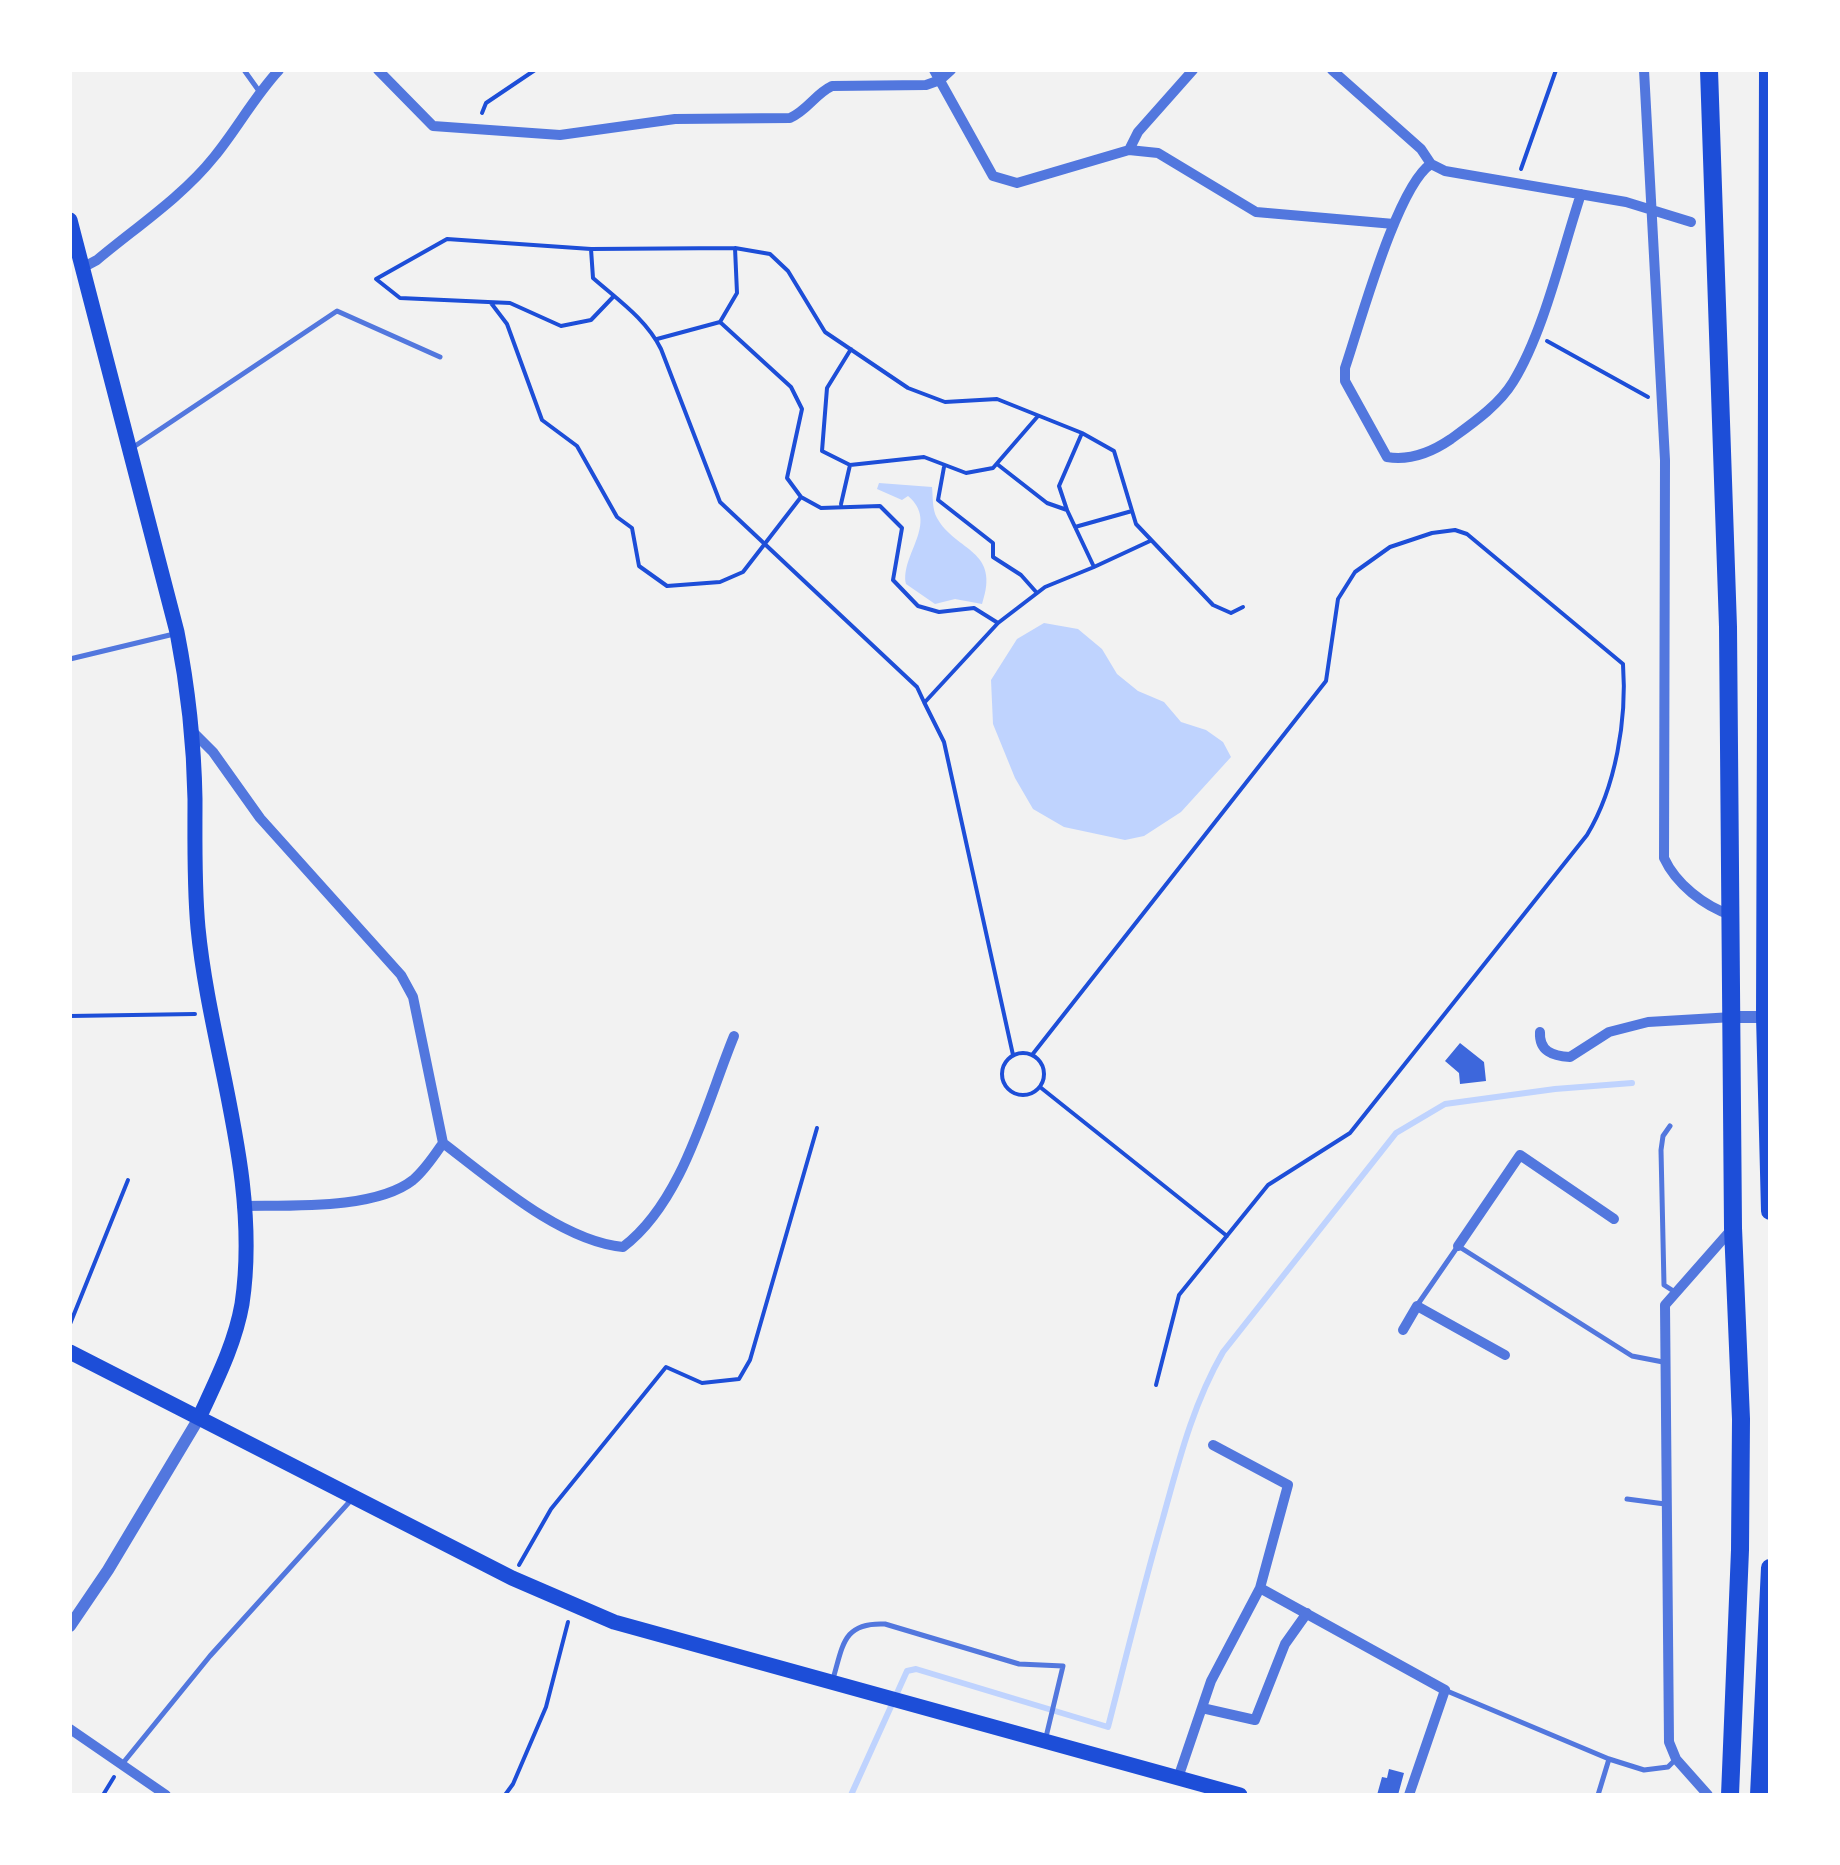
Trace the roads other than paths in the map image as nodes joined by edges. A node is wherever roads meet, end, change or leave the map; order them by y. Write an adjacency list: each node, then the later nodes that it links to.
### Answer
1 (244, 70): 11 (lane)
2 (279, 70): 11 (street)
3 (378, 70): 10 (street)
4 (951, 70): 10 (street)
5 (1193, 70): 12 (street)
6 (1332, 70): 13 (street)
7 (1644, 70): 15 (street)
8 (1708, 70): 26 (highway)
9 (1768, 70): 25 (highway)
10 (937, 75): 12 (street)
11 (259, 91): 19 (street)
12 (1128, 150): 18 (street)
13 (1431, 164): 14 (street); 18 (street)
14 (1581, 194): 15 (street); 18 (street)
15 (1650, 210): 17 (street); 26 (street)
16 (70, 220): 19 (main road)
17 (1691, 222)
18 (1394, 224)
19 (79, 276): 21 (main road)
20 (440, 357): 21 (lane)
21 (130, 450): 22 (main road)
22 (177, 632): 23 (lane); 24 (main road)
23 (70, 660)
24 (192, 732): 32 (street); 34 (main road)
25 (1769, 765): 27 (highway)
26 (1732, 916): 28 (highway)
27 (1768, 1016): 28 (street); 33 (highway)
28 (1733, 1017): 29 (street); 37 (highway)
29 (1540, 1032)
30 (734, 1036): 32 (street)
31 (1670, 1126): 39 (lane)
32 (443, 1143): 34 (street)
33 (1769, 1153): 35 (highway)
34 (242, 1206): 45 (main road)
35 (1770, 1211)
36 (1614, 1219): 38 (street)
37 (1733, 1228): 39 (street); 69 (highway)
38 (1458, 1246): 40 (lane); 44 (lane)
39 (1675, 1292): 44 (street)
40 (1416, 1306): 41 (street); 43 (street)
41 (1403, 1330)
42 (70, 1352): 45 (main road)
43 (1505, 1355)
44 (1666, 1362): 49 (street)
45 (199, 1418): 47 (main road); 54 (street)
46 (1212, 1445): 51 (street)
47 (354, 1497): 55 (main road); 62 (lane)
48 (1627, 1499): 49 (lane)
49 (1665, 1504): 61 (street)
50 (1770, 1568): 52 (highway)
51 (1260, 1588): 53 (street); 57 (street)
52 (1770, 1600): 70 (highway)
53 (1307, 1614): 56 (street); 57 (street)
54 (70, 1626)
55 (832, 1682): 59 (main road); 59 (lane)
56 (1444, 1690): 60 (lane); 66 (street)
57 (1202, 1708): 63 (street)
58 (70, 1729): 62 (street)
59 (1046, 1740): 63 (main road)
60 (1609, 1759): 61 (lane); 67 (lane)
61 (1676, 1759): 68 (street)
62 (122, 1765): 64 (street)
63 (1178, 1778): 65 (main road)
64 (166, 1795)
65 (1240, 1795)
66 (1408, 1795)
67 (1598, 1795)
68 (1708, 1795)
69 (1730, 1795)
70 (1759, 1795)

